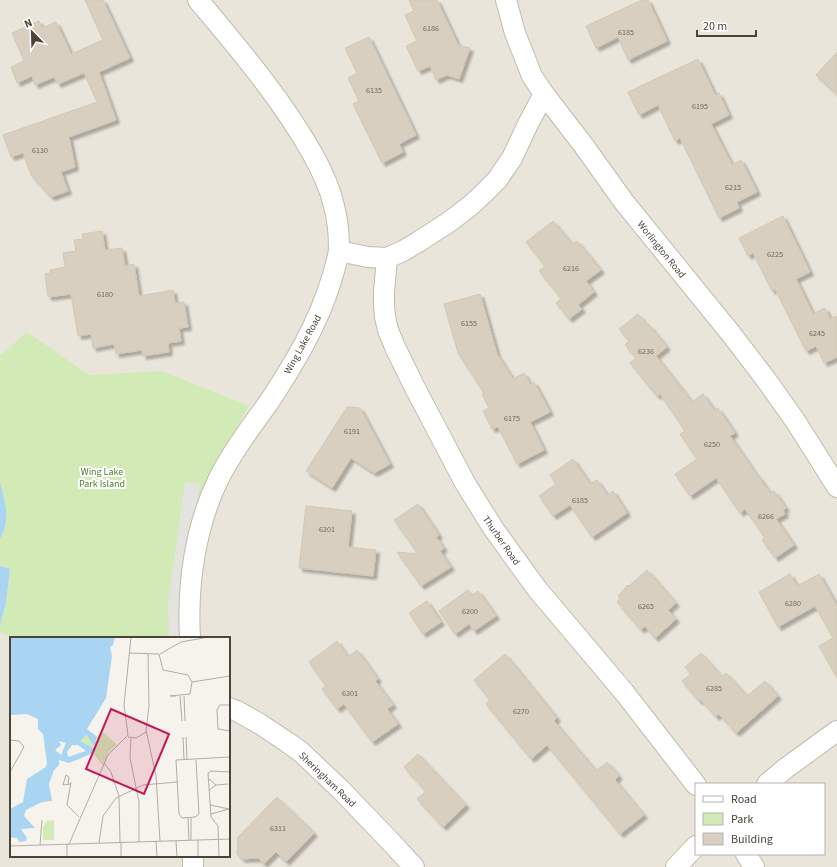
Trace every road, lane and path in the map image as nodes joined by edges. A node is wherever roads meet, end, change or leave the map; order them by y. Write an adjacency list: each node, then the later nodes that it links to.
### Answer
1 (198, 0): 4 (street, Wing Lake Road)
2 (506, 0): 3 (street, Worlington Road)
3 (544, 94): 5 (street); 6 (street, Worlington Road)
4 (339, 251): 5 (street); 7 (street, Wing Lake Road)
5 (387, 258): 11 (street, Thurber Road)
6 (837, 487)
7 (190, 637)
8 (230, 708): 16 (street, Sheringham Road)
9 (837, 731): 10 (street)
10 (768, 783)
11 (695, 784)
12 (695, 847): 17 (street)
13 (747, 855): 18 (street)
14 (194, 857): 15 (street)
15 (193, 867)
16 (414, 867)
17 (676, 867)
18 (754, 867)

